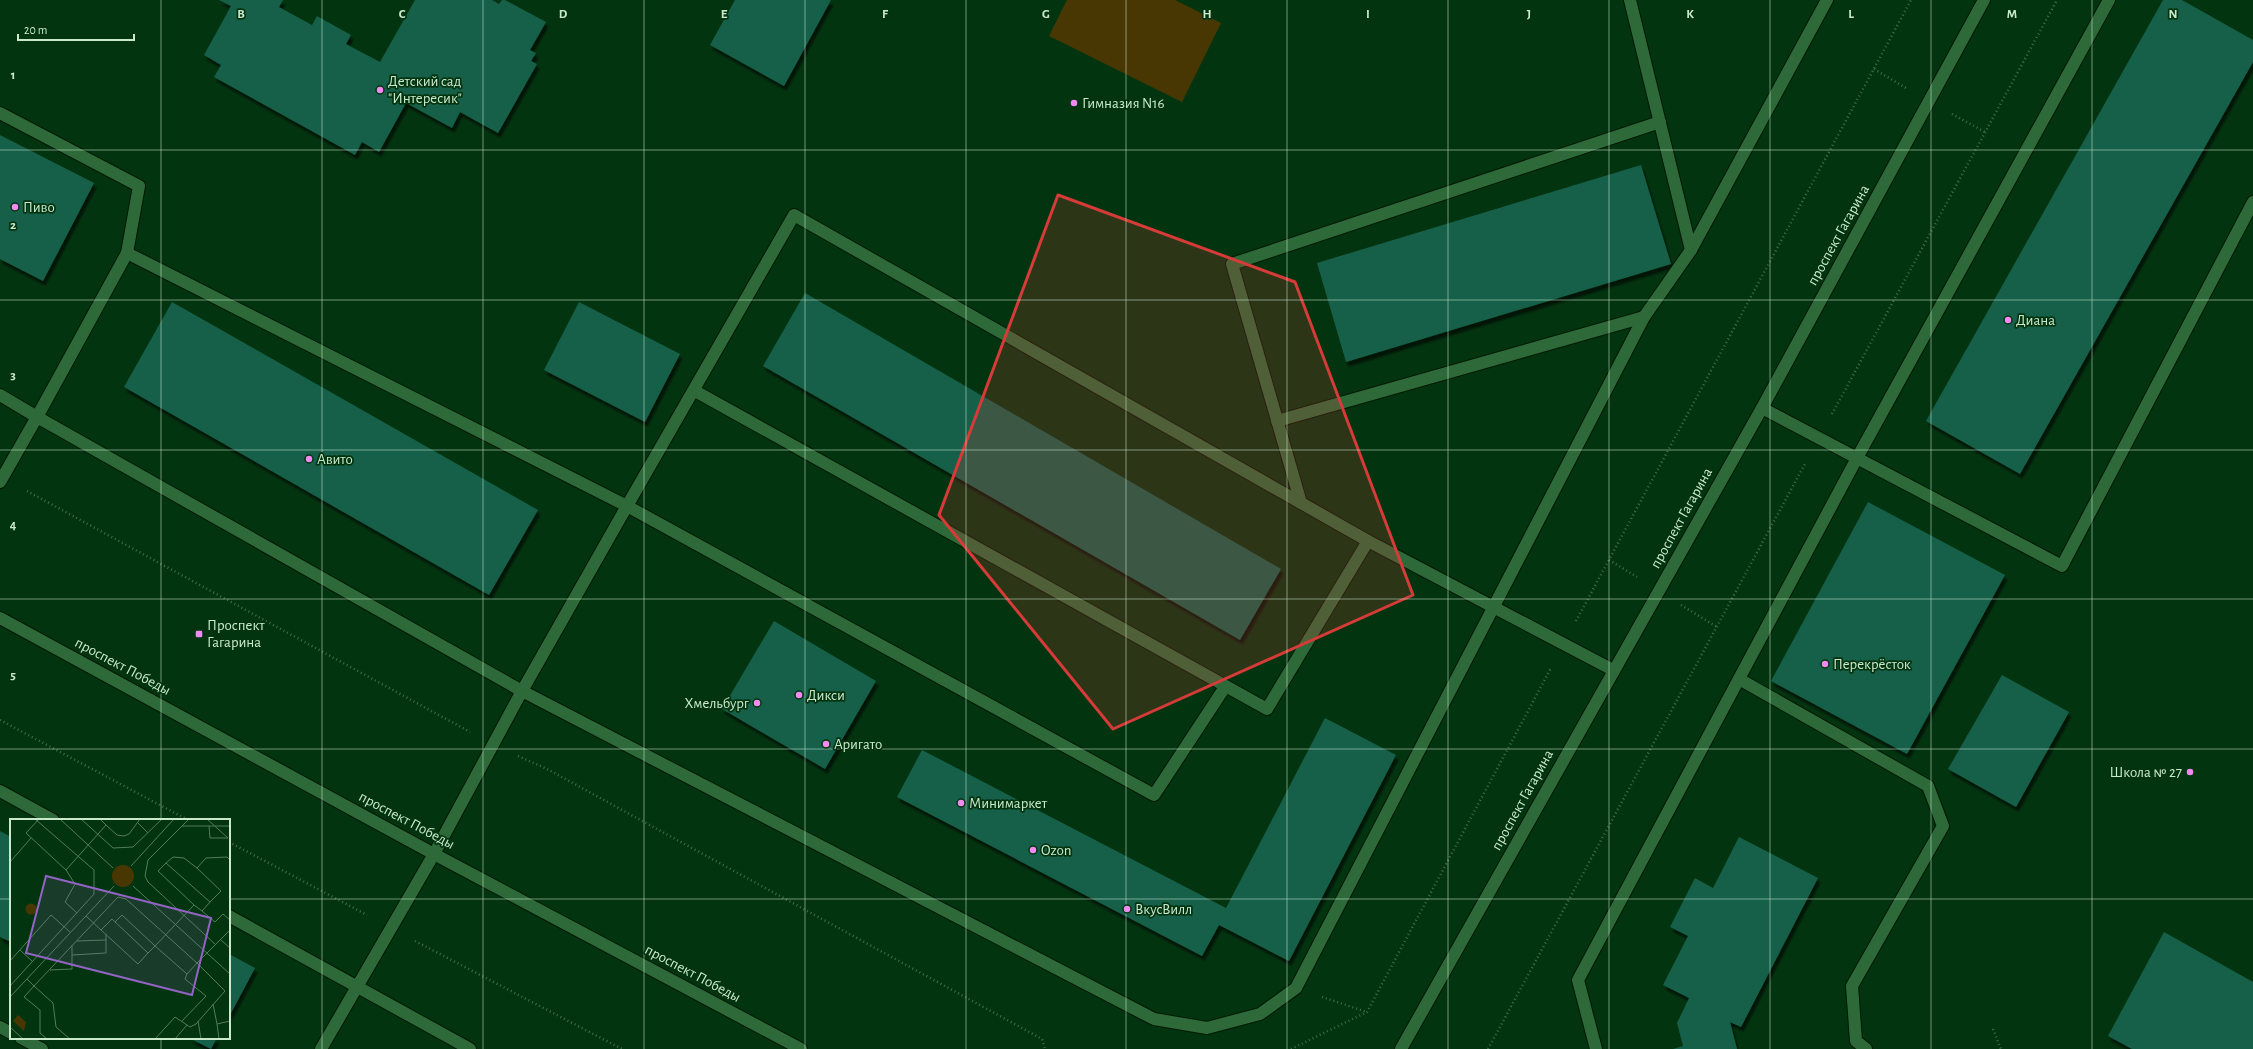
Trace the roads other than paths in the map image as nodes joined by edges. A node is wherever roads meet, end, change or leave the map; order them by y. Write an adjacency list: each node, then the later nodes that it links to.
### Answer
1 (1630, 0): 6 (street)
2 (1827, 0): 8 (street)
3 (1984, 0): 13 (street, проспект Гагарина)
4 (2109, 0): 16 (street)
5 (0, 113): 9 (street)
6 (1660, 122): 8 (street); 15 (street)
7 (2253, 202): 16 (street)
8 (1691, 250): 10 (street)
9 (127, 253): 14 (street); 19 (street)
10 (1644, 317): 15 (street); 21 (street)
11 (695, 391): 18 (street); 19 (street); 25 (street)
12 (0, 396): 14 (street)
13 (1762, 408): 16 (street); 23 (street, проспект Гагарина)
14 (37, 417): 17 (street); 26 (street)
15 (1277, 421): 18 (street)
16 (1857, 458): 24 (street)
17 (1, 480)
18 (1301, 503): 20 (street)
19 (627, 506): 25 (street); 26 (street)
20 (1368, 541): 21 (street); 25 (street)
21 (1494, 607): 23 (street); 26 (street)
22 (0, 618): 29 (street, проспект Победы)
23 (1613, 670): 39 (street, проспект Гагарина)
24 (1739, 679): 40 (street); 41 (street)
25 (1225, 686)
26 (522, 691): 29 (street)
27 (0, 791): 28 (street)
28 (51, 819)
29 (434, 854): 31 (street); 38 (street, проспект Победы)
30 (230, 917): 31 (street)
31 (357, 986): 36 (street); 37 (street)
32 (0, 1027): 33 (street)
33 (10, 1032)
34 (23, 1039): 35 (street)
35 (42, 1049)
36 (322, 1049)
37 (470, 1049)
38 (801, 1049)
39 (1401, 1049)
40 (1596, 1049)
41 (1866, 1049)

